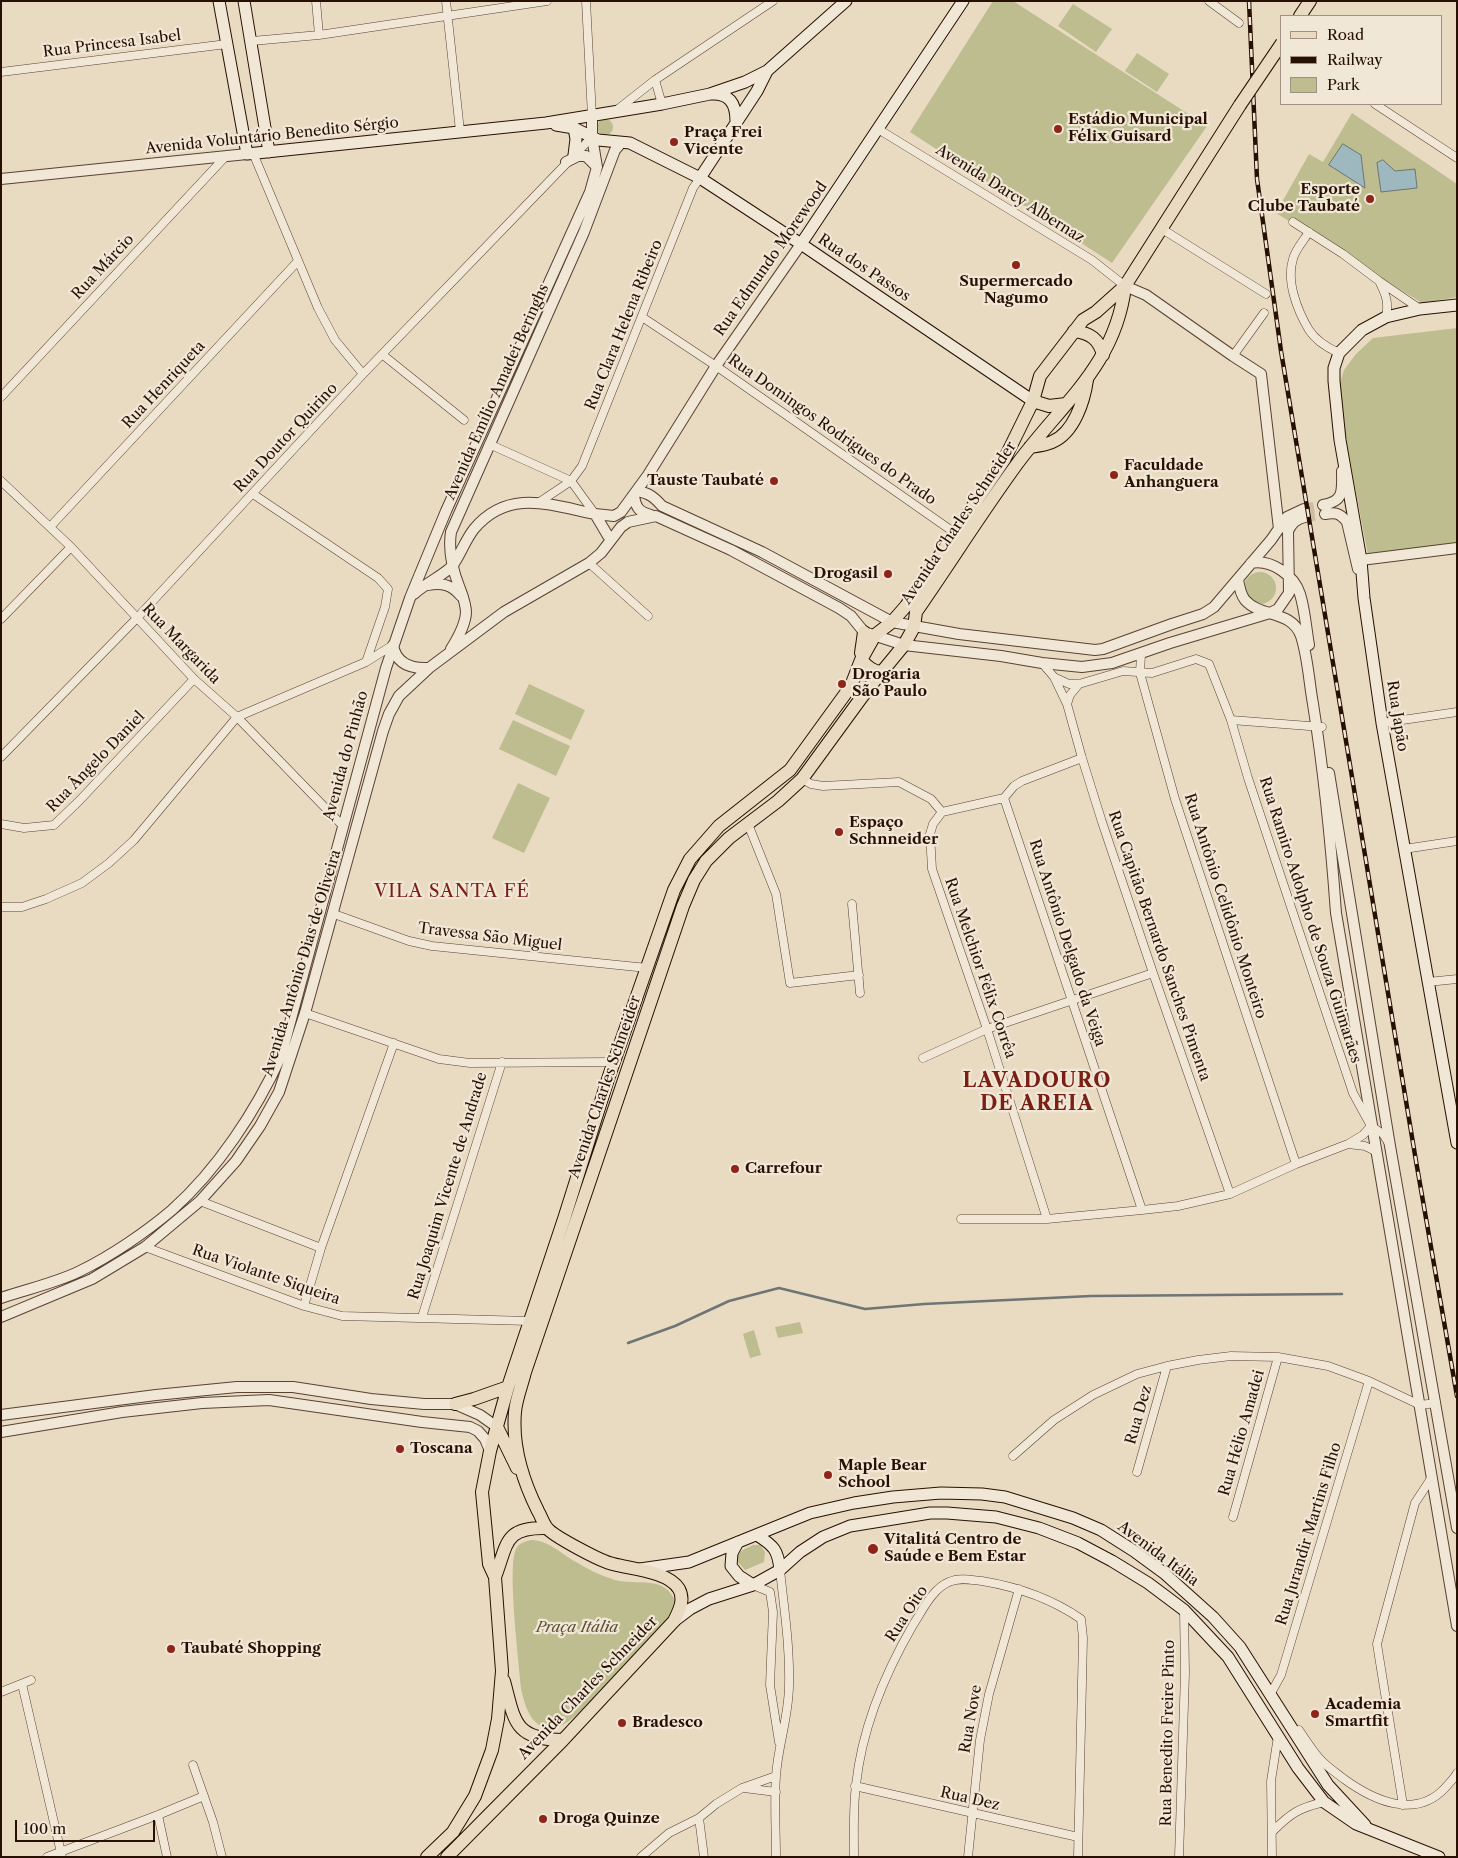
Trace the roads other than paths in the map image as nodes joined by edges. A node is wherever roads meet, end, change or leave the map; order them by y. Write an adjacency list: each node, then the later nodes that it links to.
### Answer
1 (219, 1): 17 (main road)
2 (244, 1): 16 (main road)
3 (316, 1): 15 (street)
4 (446, 1): 13 (street)
5 (547, 1): 13 (street)
6 (586, 1): 26 (street)
7 (772, 1): 21 (street)
8 (846, 1): 19 (main road)
9 (1209, 1): 14 (street)
10 (1310, 1): 12 (main road)
11 (961, 2): 30 (main road, Rua Edmundo Morewood)
12 (1301, 15)
13 (448, 17): 15 (street); 31 (street)
14 (1239, 23)
15 (320, 35): 16 (street)
16 (252, 41): 34 (main road)
17 (227, 44): 20 (street, Rua Princesa Isabel); 35 (main road)
18 (1280, 46): 43 (main road, Avenida Charles Schneider, bridge)
19 (767, 71): 22 (main road, Avenida Voluntário Benedito Sérgio); 27 (main road)
20 (1, 72)
21 (654, 80): 23 (street); 25 (street)
22 (710, 94): 23 (main road, Avenida Voluntário Benedito Sérgio); 27 (main road)
23 (662, 104): 25 (main road, Avenida Voluntário Benedito Sérgio)
24 (1377, 105): 38 (street)
25 (614, 112): 26 (main road, Avenida Voluntário Benedito Sérgio)
26 (592, 116): 28 (main road, Avenida Voluntário Benedito Sérgio); 32 (street)
27 (736, 121): 40 (main road)
28 (546, 123): 29 (main road, Avenida Voluntário Benedito Sérgio); 31 (main road, Avenida Voluntário Benedito Sérgio)
29 (574, 128): 32 (main road, Avenida Voluntário Benedito Sérgio); 37 (main road)
30 (878, 129): 45 (main road, Rua Edmundo Morewood); 48 (street, Avenida Darcy Albernaz)
31 (460, 132): 34 (main road, Avenida Voluntário Benedito Sérgio)
32 (592, 137): 33 (main road, Rua dos Passos); 37 (street, Rua Doutor Quirino); 39 (street)
33 (621, 142): 40 (main road, Rua dos Passos); 68 (street, Avenida Emílio Amadei Beringhs)
34 (269, 152): 35 (main road, Avenida Voluntário Benedito Sérgio)
35 (250, 153): 36 (street, Avenida Voluntário Benedito Sérgio); 46 (street)
36 (226, 156): 41 (street, Avenida Voluntário Benedito Sérgio); 63 (street, Rua Márcio)
37 (570, 158): 39 (street); 57 (street, Rua Doutor Quirino)
38 (1457, 158)
39 (597, 167): 90 (street)
40 (700, 178): 45 (main road, Rua dos Passos); 53 (street, Rua Clara Helena Ribeiro)
41 (1, 179)
42 (1292, 222): 44 (street)
43 (1162, 229): 48 (main road, Avenida Charles Schneider); 49 (street)
44 (1309, 232): 47 (street); 56 (street)
45 (801, 244): 60 (street, Rua Edmundo Morewood); 64 (main road, Rua dos Passos)
46 (298, 261): 61 (street); 77 (street, Rua Henriqueta)
47 (1378, 281): 51 (street); 54 (street)
48 (1124, 286): 55 (main road, Avenida Charles Schneider); 58 (main road, Avenida Charles Schneider); 59 (street)
49 (1266, 294)
50 (1457, 305): 51 (main road)
51 (1420, 308): 54 (main road)
52 (1264, 313): 59 (street)
53 (642, 317): 60 (street, Rua Domingos Rodrigues do Prado); 71 (street, Rua Clara Helena Ribeiro)
54 (1386, 317): 56 (main road)
55 (1074, 331): 58 (main road); 64 (main road, Avenida Charles Schneider)
56 (1339, 353): 67 (main road, Rua Japão)
57 (383, 355): 61 (street, Rua Doutor Quirino); 66 (street)
58 (1103, 355): 62 (main road, Avenida Charles Schneider)
59 (1233, 356): 78 (street)
60 (716, 366): 73 (street, Rua Edmundo Morewood); 79 (street, Rua Domingos Rodrigues do Prado)
61 (363, 374): 72 (street, Rua Doutor Quirino)
62 (1088, 379): 65 (main road, Avenida Charles Schneider); 69 (main road)
63 (1, 396)
64 (1033, 401): 65 (main road); 79 (main road, Avenida Charles Schneider)
65 (1066, 404): 69 (main road, Avenida Charles Schneider)
66 (464, 420)
67 (1340, 440): 83 (main road, Rua Japão); 91 (street)
68 (489, 444): 71 (street); 86 (street, Avenida Emílio Amadei Beringhs)
69 (1030, 447): 98 (main road, Avenida Charles Schneider)
70 (1, 481): 77 (street, Rua Margarida)
71 (571, 481): 74 (street); 75 (street)
72 (254, 494): 96 (street, Rua Doutor Quirino); 108 (street)
73 (635, 494): 75 (street, Rua Edmundo Morewood); 76 (street); 97 (street)
74 (538, 503): 75 (street); 86 (street)
75 (595, 514): 80 (street)
76 (656, 516): 80 (street, Avenida Antônio Dias de Oliveira); 99 (street)
77 (50, 527): 81 (street, Rua Margarida)
78 (1279, 529): 85 (street); 88 (street)
79 (956, 533): 97 (main road, Avenida Charles Schneider)
80 (612, 538): 84 (street, Avenida Antônio Dias de Oliveira)
81 (71, 547): 95 (street); 96 (street, Rua Margarida)
82 (1457, 548): 83 (street)
83 (1361, 560): 91 (main road, Rua Japão)
84 (589, 563): 94 (street); 105 (street, Avenida Antônio Dias de Oliveira)
85 (1251, 563): 87 (street); 88 (street)
86 (452, 566): 89 (street); 92 (street, Avenida Emílio Amadei Beringhs)
87 (1238, 579): 93 (street); 103 (street)
88 (1290, 579): 93 (street); 121 (street)
89 (422, 586): 90 (street); 92 (street)
90 (410, 598): 101 (street)
91 (1364, 598): 120 (main road, Rua Japão)
92 (464, 601): 105 (street, Avenida Emílio Amadei Beringhs)
93 (1270, 613): 104 (street); 121 (street)
94 (648, 616)
95 (1, 618)
96 (137, 618): 114 (street, Rua Margarida); 122 (street, Rua Doutor Quirino)
97 (892, 622): 98 (street); 99 (main road, Avenida Charles Schneider)
98 (914, 627): 100 (street); 102 (main road, Avenida Charles Schneider)
99 (869, 634): 102 (street); 107 (main road, Avenida Charles Schneider)
100 (1010, 640): 103 (street); 106 (street)
101 (393, 645): 108 (street); 110 (street); 129 (street, Avenida do Pinhão)
102 (904, 645): 106 (street); 111 (main road, Avenida Charles Schneider)
103 (1048, 646): 109 (street)
104 (1141, 654): 109 (street); 112 (street, Rua Antônio Celidônio Monteiro)
105 (446, 656): 110 (street, Avenida Antônio Dias de Oliveira)
106 (1001, 656): 109 (street)
107 (860, 660): 111 (main road); 135 (main road, Avenida Charles Schneider)
108 (366, 662): 118 (street)
109 (1042, 664): 113 (street, Rua Capitão Bernardo Sanches Pimenta)
110 (429, 668): 134 (street, Avenida Antônio Dias de Oliveira)
111 (883, 672): 124 (main road, Avenida Charles Schneider)
112 (1140, 673): 115 (street, Rua Ramiro Adolpho de Souza Guimarães); 119 (street, Rua Ramiro Adolpho de Souza Guimarães); 154 (street, Rua Antônio Celidônio Monteiro)
113 (1054, 677): 115 (street); 116 (street, Rua Capitão Bernardo Sanches Pimenta)
114 (194, 679): 118 (street, Rua Margarida); 127 (street, Rua Ângelo Daniel)
115 (1079, 684): 116 (street)
116 (1067, 704): 123 (street, Rua Capitão Bernardo Sanches Pimenta)
117 (1457, 712): 120 (street)
118 (237, 717): 129 (street, Rua Margarida); 133 (street)
119 (1231, 720): 121 (street); 149 (street, Rua Ramiro Adolpho de Souza Guimarães)
120 (1382, 723): 131 (main road, Rua Japão)
121 (1319, 727): 149 (street); 152 (street)
122 (1, 757)
123 (1082, 758): 125 (street); 136 (street, Rua Capitão Bernardo Sanches Pimenta)
124 (802, 779): 126 (street); 128 (main road, Avenida Charles Schneider)
125 (1004, 798): 126 (street); 141 (street, Rua Antônio Delgado da Veiga)
126 (942, 812): 143 (street, Rua Melchior Félix Corrêa)
127 (1, 824)
128 (748, 824): 137 (street); 183 (main road, Avenida Charles Schneider)
129 (342, 825): 162 (street, Avenida do Pinhão)
130 (1457, 841): 131 (street)
131 (1404, 849): 139 (main road, Rua Japão)
132 (852, 904): 137 (street)
133 (1, 907)
134 (334, 914): 135 (street, Travessa São Miguel); 142 (street, Avenida Antônio Dias de Oliveira)
135 (647, 968): 147 (main road, Avenida Charles Schneider)
136 (1153, 973): 141 (street); 155 (street, Rua Capitão Bernardo Sanches Pimenta)
137 (858, 975): 140 (street)
138 (1457, 979): 139 (street)
139 (1428, 982): 148 (main road, Rua Japão)
140 (860, 994)
141 (1072, 1000): 143 (street); 157 (street, Rua Antônio Delgado da Veiga)
142 (305, 1013): 144 (street); 156 (street, Avenida Antônio Dias de Oliveira)
143 (987, 1029): 145 (street); 158 (street, Rua Melchior Félix Corrêa)
144 (394, 1043): 146 (street); 161 (street)
145 (923, 1058)
146 (502, 1062): 147 (street); 165 (street, Rua Joaquim Vicente de Andrade)
147 (614, 1062): 166 (main road, Avenida Charles Schneider)
148 (1454, 1114): 150 (main road, Rua Japão)
149 (1371, 1126): 151 (street); 152 (street, Rua Ramiro Adolpho de Souza Guimarães); 153 (street)
150 (1457, 1143)
151 (1348, 1144): 153 (street); 154 (street)
152 (1390, 1146): 171 (street)
153 (1375, 1150): 174 (street)
154 (1296, 1164): 155 (street)
155 (1230, 1194): 157 (street)
156 (200, 1201): 160 (street, Avenida Antônio Dias de Oliveira); 161 (street)
157 (1142, 1210): 158 (street)
158 (1047, 1218): 159 (street)
159 (961, 1219)
160 (145, 1247): 163 (street, Rua Violante Siqueira); 164 (street, Avenida Antônio Dias de Oliveira)
161 (321, 1248): 163 (street)
162 (1, 1298)
163 (304, 1306): 165 (street, Rua Violante Siqueira)
164 (1, 1317)
165 (422, 1317): 166 (street, Rua Violante Siqueira)
166 (530, 1320): 170 (main road, Avenida Charles Schneider)
167 (1278, 1357): 168 (street); 169 (street); 184 (street, Rua Hélio Amadei)
168 (1167, 1366): 180 (street); 181 (street, Rua Dez)
169 (1369, 1381): 174 (street); 201 (street, Rua Jurandir Martins Filho)
170 (508, 1387): 173 (main road); 177 (main road, Avenida Charles Schneider)
171 (1436, 1403): 174 (street); 186 (street)
172 (424, 1404): 173 (street); 175 (street); 176 (street)
173 (455, 1404): 177 (street)
174 (1420, 1405): 182 (street)
175 (1, 1416)
176 (422, 1422): 178 (street); 179 (street)
177 (497, 1427): 179 (main road, Avenida Charles Schneider); 183 (main road)
178 (1, 1432)
179 (490, 1451): 191 (main road, Avenida Charles Schneider)
180 (1013, 1456)
181 (1137, 1472)
182 (1432, 1477): 196 (street); 213 (street)
183 (527, 1489): 185 (main road, Avenida Charles Schneider)
184 (1233, 1516)
185 (547, 1528): 189 (main road, Avenida Charles Schneider); 191 (main road)
186 (1457, 1528)
187 (758, 1536): 188 (main road, Avenida Itália); 190 (main road); 201 (main road, Avenida Itália)
188 (738, 1542): 189 (main road, Avenida Itália); 192 (main road)
189 (640, 1569): 195 (main road, Avenida Charles Schneider)
190 (780, 1570): 192 (main road); 194 (main road, Avenida Itália); 204 (street)
191 (495, 1577): 197 (main road, Avenida Charles Schneider)
192 (753, 1585): 195 (main road); 204 (street)
193 (1019, 1589): 208 (street, Rua Oito); 214 (street, Rua Nove); 219 (street, Rua Oito)
194 (1184, 1610): 202 (main road, Avenida Itália); 232 (street, Rua Benedito Freire Pinto)
195 (674, 1621): 203 (main road, Avenida Charles Schneider)
196 (1457, 1626)
197 (502, 1672): 203 (main road); 224 (main road, Avenida Charles Schneider)
198 (32, 1680): 199 (street)
199 (22, 1684): 200 (street); 220 (street)
200 (1, 1692)
201 (1270, 1693): 213 (street); 217 (main road, Avenida Itália)
202 (1278, 1734): 212 (main road, Avenida Itália); 218 (street)
203 (563, 1740): 225 (main road, Avenida Charles Schneider)
204 (780, 1744): 207 (street)
205 (192, 1765): 211 (street)
206 (1457, 1773): 213 (street)
207 (776, 1776): 209 (street); 210 (street)
208 (855, 1786): 214 (street, Rua Dez); 229 (street, Rua Oito)
209 (742, 1788): 210 (street); 216 (street)
210 (776, 1792): 228 (street)
211 (204, 1796): 215 (street); 223 (street)
212 (1324, 1802): 217 (main road, Avenida Itália); 218 (street)
213 (1403, 1805)
214 (972, 1814): 219 (street, Rua Dez); 230 (street, Rua Nove)
215 (158, 1816): 220 (street); 222 (street)
216 (699, 1818): 226 (street); 227 (street)
217 (1369, 1829): 234 (main road, Avenida Itália)
218 (1273, 1831): 233 (street)
219 (1078, 1837): 231 (street, Rua Oito)
220 (62, 1854): 221 (street)
221 (47, 1857)
222 (166, 1857)
223 (222, 1857)
224 (427, 1857)
225 (447, 1857)
226 (641, 1857)
227 (704, 1857)
228 (776, 1857)
229 (854, 1857)
230 (968, 1857)
231 (1078, 1857)
232 (1179, 1857)
233 (1272, 1857)
234 (1439, 1857)

